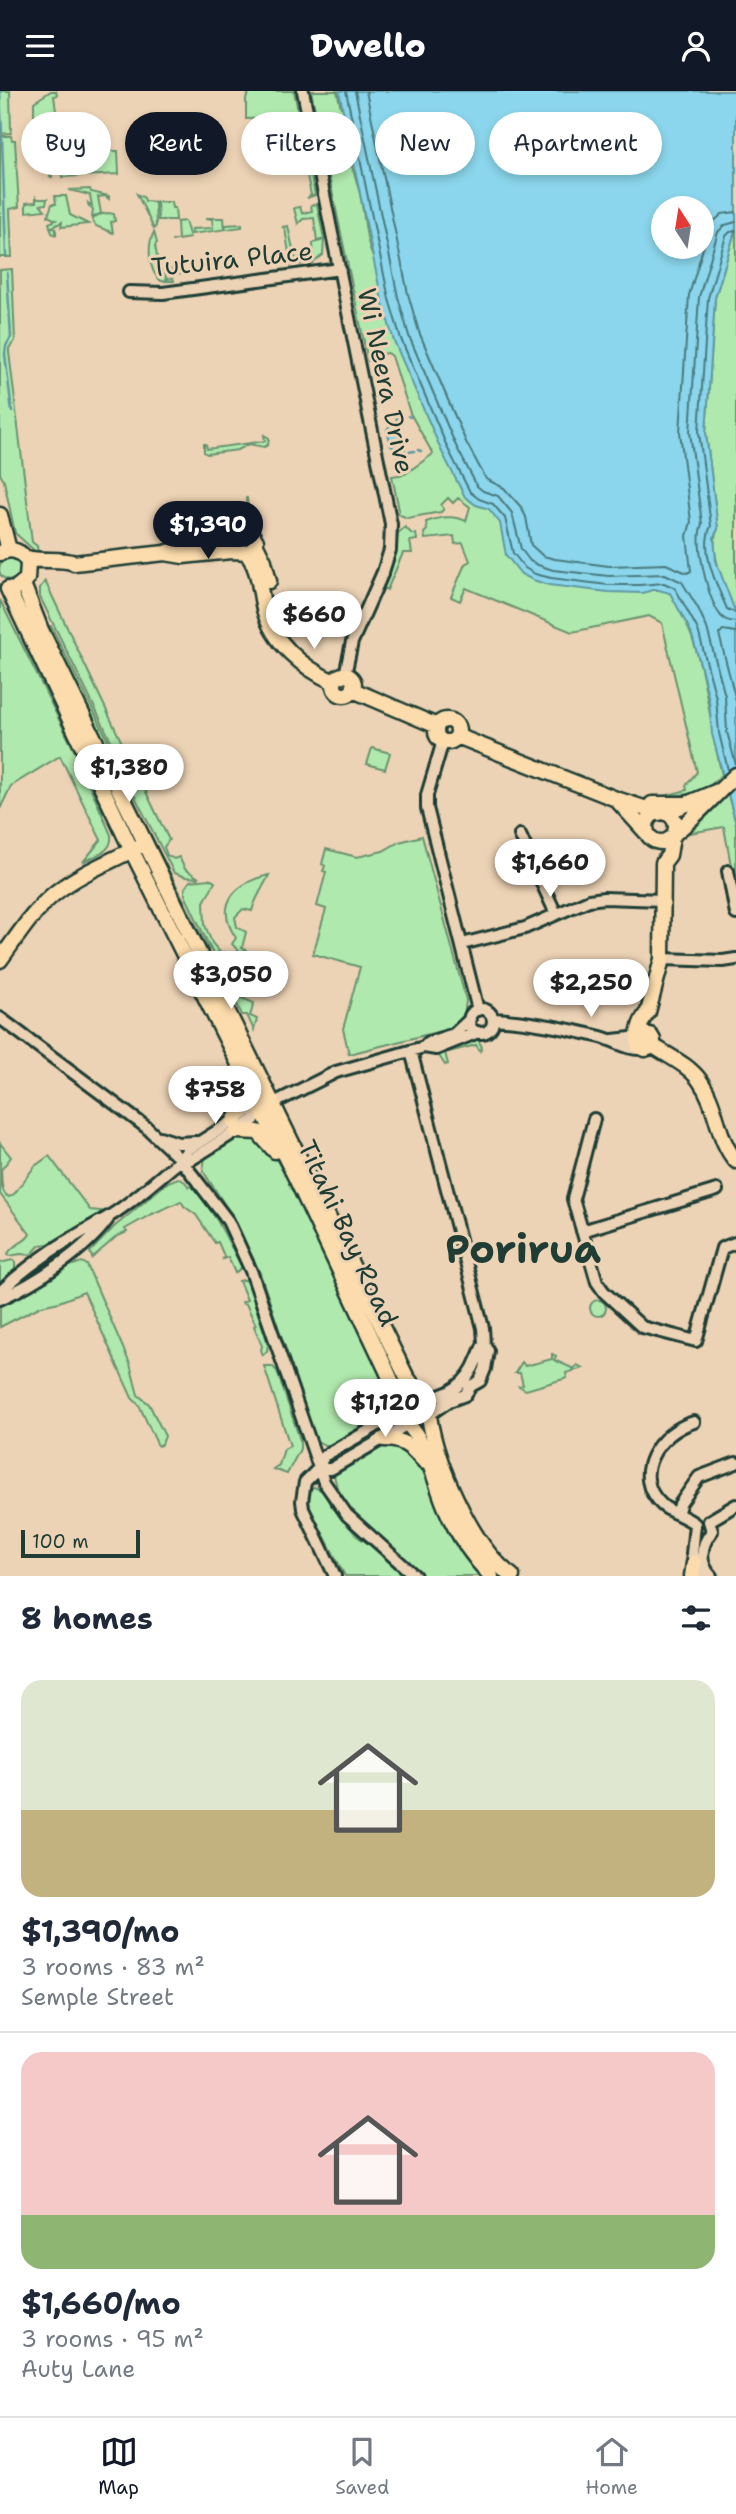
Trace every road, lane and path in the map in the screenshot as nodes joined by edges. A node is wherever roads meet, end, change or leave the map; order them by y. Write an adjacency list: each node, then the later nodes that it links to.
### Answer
1 (303, 91): 2 (street, Wi Neera Drive)
2 (340, 269): 3 (street, Tutuira Place); 12 (street, Wi Neera Drive)
3 (129, 292)
4 (0, 515): 6 (main road)
5 (248, 549): 7 (main road); 7 (main road); 12 (main road)
6 (5, 551): 8 (main road)
7 (164, 553): 9 (main road)
8 (26, 558): 9 (main road); 10 (main road, Titahi Bay Road)
9 (74, 563): 10 (main road)
10 (25, 582): 11 (main road); 24 (main road, Titahi Bay Road)
11 (4, 588): 24 (main road, Titahi Bay Road)
12 (339, 679): 13 (main road)
13 (437, 726): 14 (main road); 15 (main road)
14 (457, 736): 15 (main road); 18 (main road)
15 (443, 741): 30 (street)
16 (736, 775): 17 (main road)
17 (718, 791): 19 (main road); 23 (main road)
18 (616, 799): 19 (main road); 20 (main road); 22 (main road)
19 (686, 804): 20 (main road)
20 (660, 813): 22 (main road); 23 (main road)
21 (520, 835): 28 (street)
22 (648, 835): 23 (main road); 25 (main road)
23 (674, 835): 25 (main road)
24 (138, 847): 33 (main road); 42 (main road, Titahi Bay Road); 43 (main road, Titahi Bay Road)
25 (663, 863): 27 (main road)
26 (728, 871): 29 (street)
27 (663, 899): 28 (street); 31 (main road)
28 (556, 914): 30 (street)
29 (736, 914)
30 (463, 944): 34 (street)
31 (662, 959): 32 (street); 39 (main road)
32 (736, 959)
33 (0, 960)
34 (478, 1010): 36 (street); 37 (street)
35 (0, 1018): 46 (street)
36 (470, 1019): 38 (street); 40 (street)
37 (493, 1019): 38 (street); 39 (street)
38 (478, 1032): 40 (street)
39 (645, 1041): 49 (main road)
40 (424, 1047): 41 (street)
41 (411, 1051): 43 (street); 57 (street)
42 (237, 1063): 43 (main road, Titahi Bay Road); 45 (main road)
43 (266, 1106): 45 (street); 50 (main road, Titahi Bay Road); 58 (main road, Titahi Bay Road)
44 (594, 1119): 53 (street)
45 (235, 1126): 47 (street); 48 (street); 50 (main road)
46 (155, 1134): 47 (street); 48 (street)
47 (203, 1140): 48 (street)
48 (181, 1160): 52 (street); 64 (street)
49 (736, 1161)
50 (294, 1174): 59 (main road, Titahi Bay Road)
51 (717, 1190): 53 (street)
52 (110, 1216): 55 (street); 56 (street)
53 (582, 1231): 54 (street)
54 (735, 1243)
55 (0, 1292)
56 (0, 1299)
57 (470, 1386): 58 (street); 60 (street)
58 (422, 1397): 59 (main road); 60 (main road)
59 (399, 1409): 62 (main road); 65 (street)
60 (429, 1415): 62 (main road); 78 (main road)
61 (694, 1422): 70 (street)
62 (409, 1425): 63 (street); 67 (main road)
63 (384, 1439): 67 (main road); 68 (street)
64 (309, 1445): 65 (street); 68 (street)
65 (332, 1451): 68 (street)
66 (736, 1463): 70 (street)
67 (430, 1468): 77 (main road)
68 (318, 1469): 75 (street); 76 (street)
69 (736, 1505): 71 (street)
70 (678, 1512): 72 (street)
71 (709, 1521): 72 (street); 73 (street)
72 (695, 1528): 73 (street); 74 (street)
73 (707, 1537): 79 (street)
74 (696, 1572)
75 (335, 1576)
76 (415, 1576)
77 (491, 1576)
78 (512, 1576)
79 (712, 1576)

